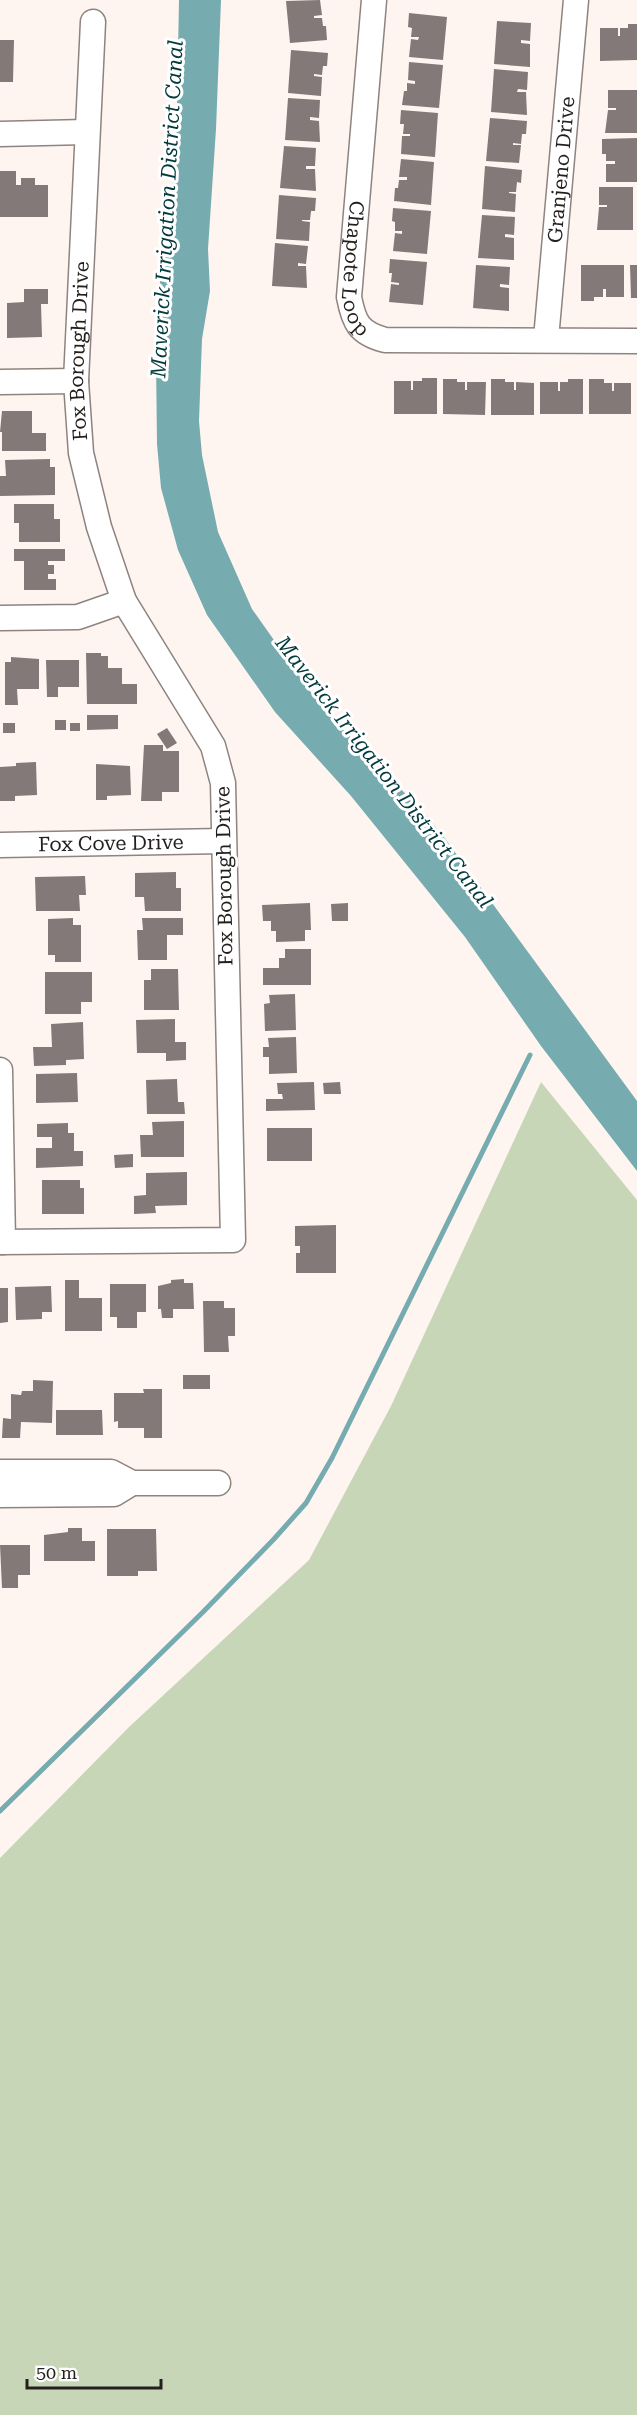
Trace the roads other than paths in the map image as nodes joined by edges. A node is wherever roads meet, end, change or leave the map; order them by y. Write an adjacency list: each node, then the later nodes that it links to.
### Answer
1 (374, 0): 6 (street, Chapote Loop)
2 (576, 0): 6 (street, Granjeno Drive)
3 (93, 22): 4 (street, Fox Borough Drive)
4 (86, 132): 5 (street); 8 (street, Fox Borough Drive)
5 (0, 134)
6 (546, 339): 7 (street, Chapote Loop)
7 (637, 340)
8 (76, 381): 9 (street); 10 (street, Fox Borough Drive)
9 (0, 382)
10 (124, 601): 11 (street); 12 (street, Fox Borough Drive)
11 (0, 618)
12 (223, 841): 13 (street, Fox Cove Drive); 15 (street, Fox Borough Drive)
13 (0, 845)
14 (0, 1070): 15 (street)
15 (2, 1242)
16 (218, 1483): 17 (street)
17 (8, 1484)

